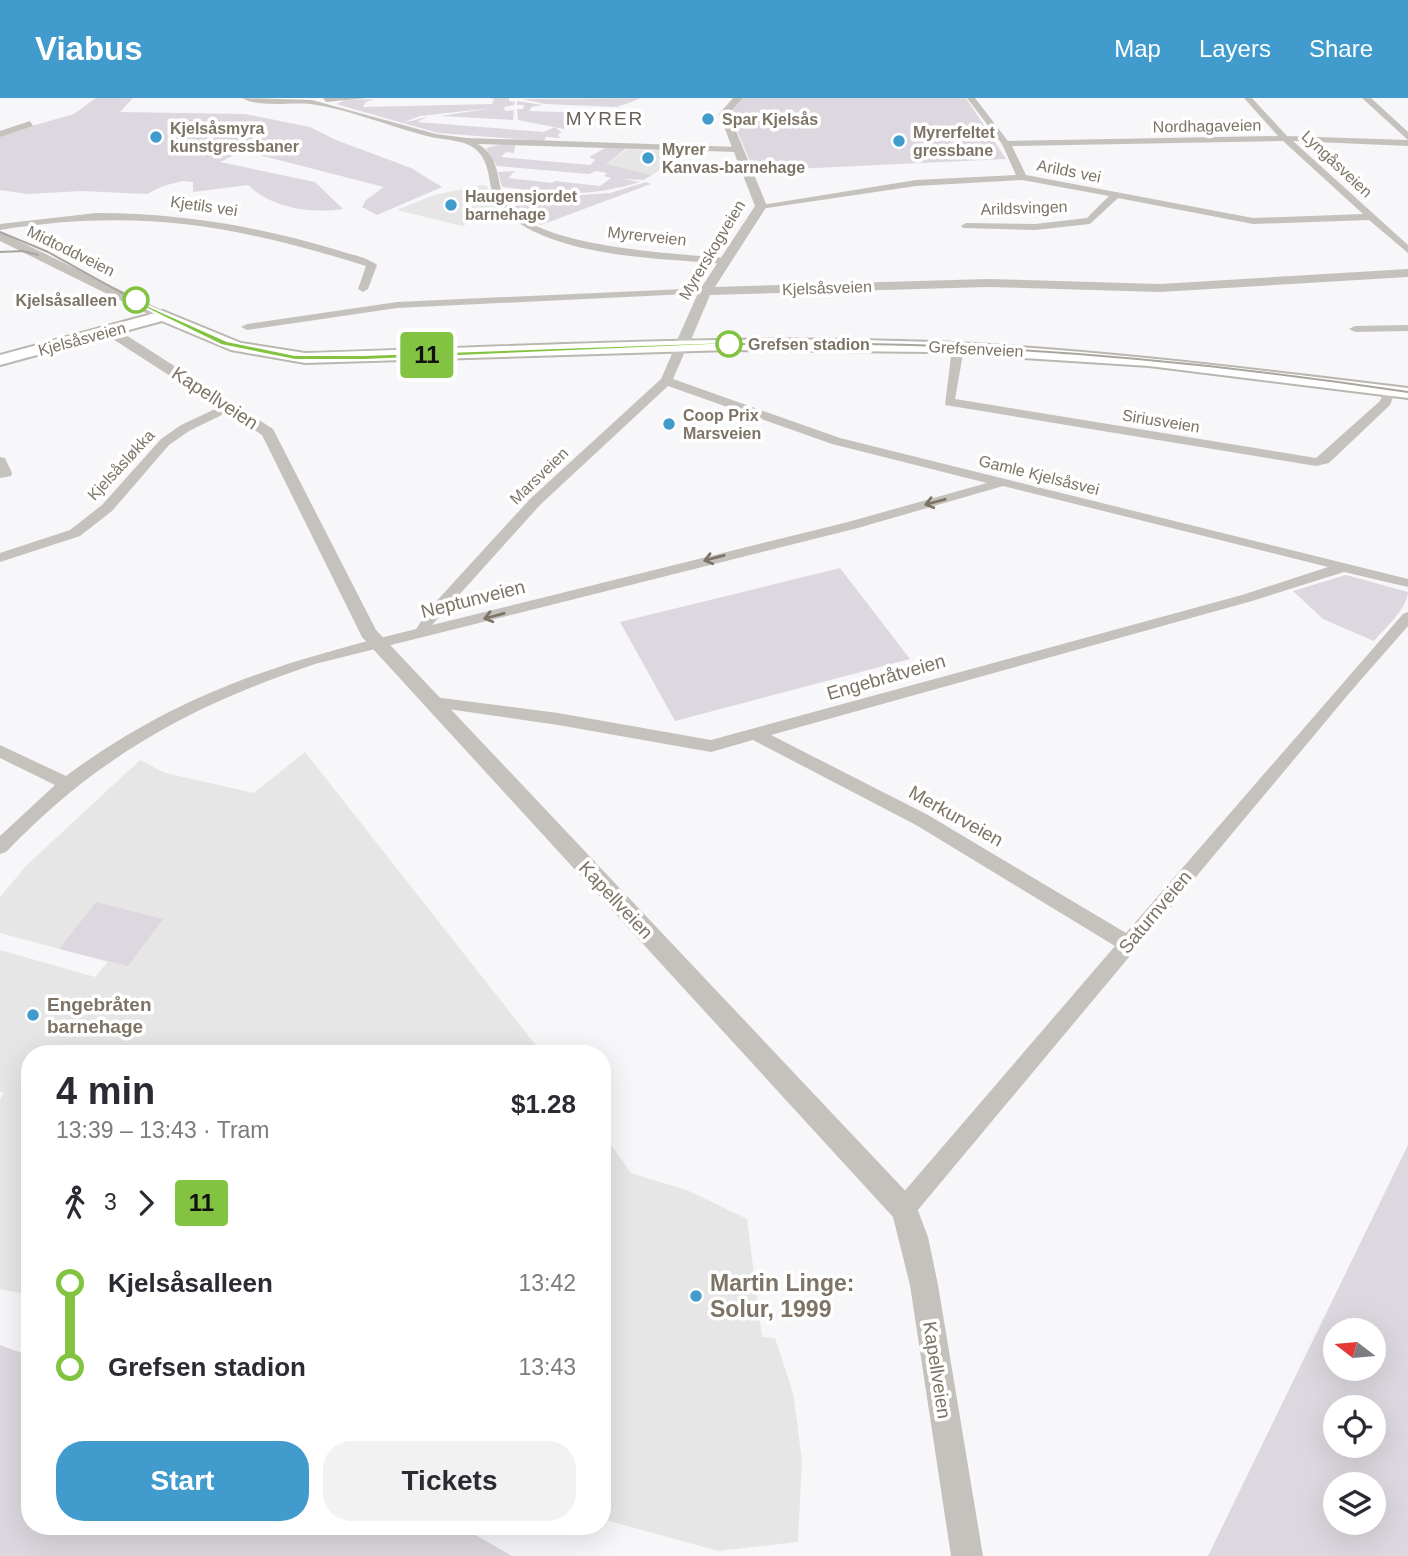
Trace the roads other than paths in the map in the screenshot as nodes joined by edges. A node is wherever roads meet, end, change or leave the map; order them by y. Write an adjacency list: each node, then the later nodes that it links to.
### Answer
1 (246, 98): 7 (street)
2 (363, 98): 7 (street)
3 (737, 98): 15 (street, Myrerskogveien)
4 (971, 98): 14 (street)
5 (1248, 98): 11 (street, Lyngåsveien)
6 (1366, 98): 10 (street)
7 (312, 102): 12 (street)
8 (30, 124): 9 (street)
9 (0, 134)
10 (1408, 137)
11 (1285, 138): 13 (street, Nordhagaveien); 14 (street, Nordhagaveien); 19 (street, Lyngåsveien)
12 (467, 141): 15 (street); 24 (street, Myrerveien)
13 (1408, 143)
14 (1006, 144): 16 (street)
15 (737, 149): 18 (street, Myrerskogveien)
16 (1022, 177): 17 (street, Arilds vei); 18 (street, Arilds vei)
17 (1115, 196): 19 (street, Arilds vei); 20 (street, Arildsvingen)
18 (761, 206): 24 (street, Myrerskogveien)
19 (1371, 217): 23 (street, Lyngåsveien)
20 (966, 226)
21 (0, 227): 26 (street, Kjetils vei)
22 (0, 236): 28 (street, Midtoddveien)
23 (1408, 250)
24 (724, 261): 27 (street, Myrerskogveien)
25 (1408, 272): 27 (street, Kjelsåsveien)
26 (363, 289)
27 (705, 291): 29 (street, Kjelsåsveien); 33 (street, Myrerskogveien)
28 (163, 316): 32 (main road, Kjelsåsveien); 33 (main road, Grefsenveien)
29 (247, 327)
30 (1355, 328): 31 (street)
31 (1408, 328)
32 (110, 331): 35 (main road, Kjelsåsveien); 39 (street, Kapellveien)
33 (681, 347): 34 (main road, Grefsenveien); 36 (street, Marsveien)
34 (958, 348): 37 (main road, Grefsenveien); 37 (street, Siriusveien)
35 (0, 360)
36 (667, 381): 42 (street, Gamle Kjelsåsvei); 47 (street, Marsveien)
37 (1390, 390): 38 (main road, Grefsenveien)
38 (1408, 393)
39 (228, 407): 43 (street, Kjelsåsløkka); 48 (street, Kapellveien)
40 (0, 460): 41 (street)
41 (0, 474)
42 (1000, 483): 44 (street, Gamle Kjelsåsvei); 47 (street, Neptunveien, one-way to 47)
43 (0, 558)
44 (1341, 568): 45 (street, Gamle Kjelsåsvei); 50 (street, Engebråtveien)
45 (1408, 583)
46 (1408, 617): 54 (street, Saturnveien)
47 (422, 634): 48 (street, Neptunveien)
48 (378, 643): 49 (street, Kapellveien); 52 (street, Neptunveien)
49 (434, 702): 50 (street, Engebråtveien); 55 (street, Kapellveien)
50 (757, 735): 54 (street, Merkurveien)
51 (0, 751): 52 (street)
52 (66, 783): 53 (street, Neptunveien)
53 (0, 847)
54 (1128, 944): 55 (street, Saturnveien)
55 (904, 1209): 56 (street, Kapellveien)
56 (967, 1556)

